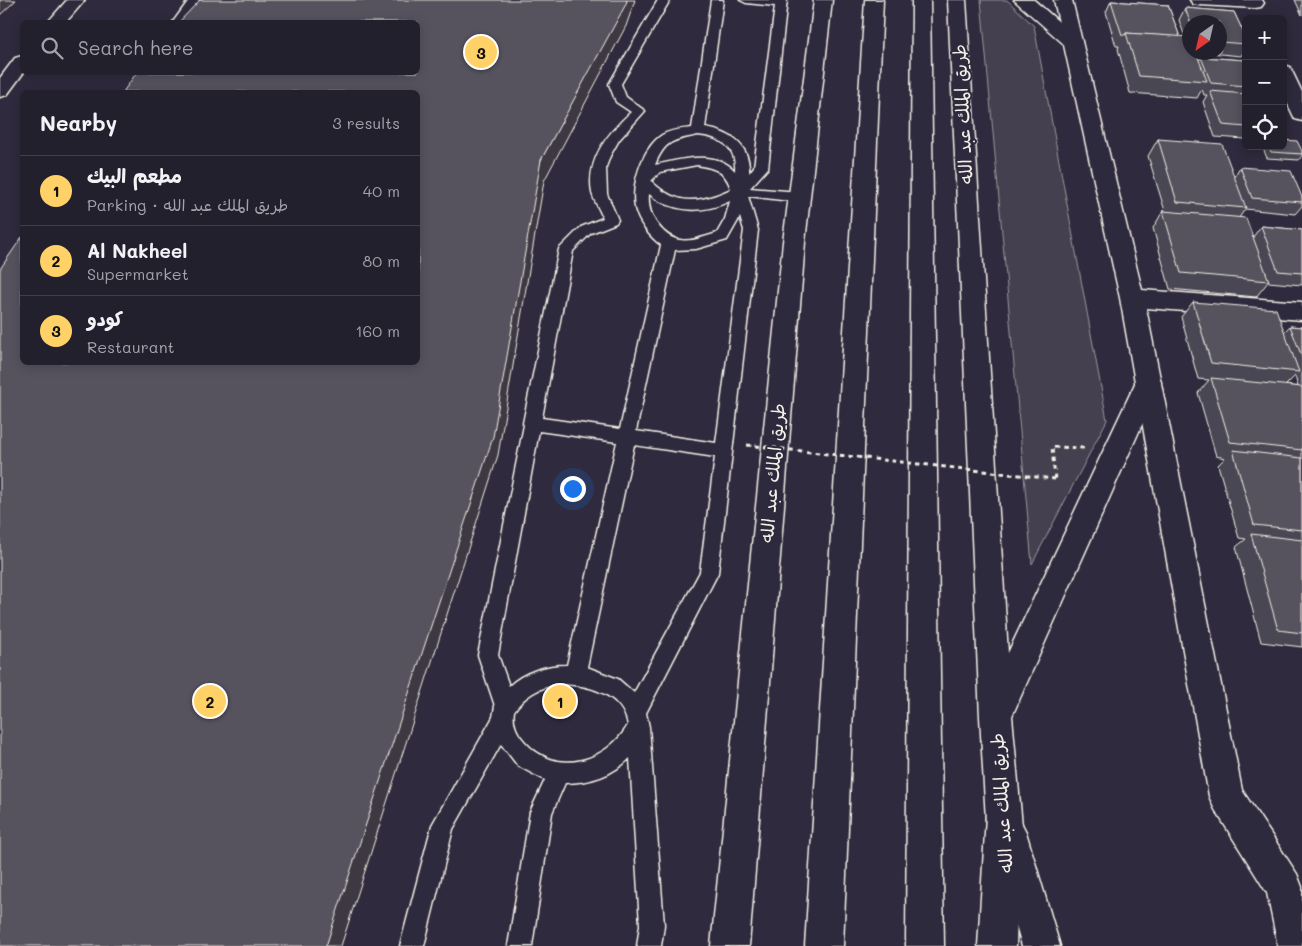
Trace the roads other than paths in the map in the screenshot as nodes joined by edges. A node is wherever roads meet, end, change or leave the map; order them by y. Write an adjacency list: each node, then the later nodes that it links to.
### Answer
1 (76, 0): 15 (main road)
2 (195, 0): 16 (lane)
3 (664, 0): 28 (lane)
4 (717, 0): 20 (lane)
5 (746, 0): 13 (lane)
6 (823, 0): 23 (main road, طريق الملك عبد الله)
7 (874, 0): 41 (main road)
8 (921, 0): 42 (main road)
9 (957, 0): 33 (main road, طريق الملك عبد الله)
10 (1024, 0): 17 (main road)
11 (1063, 0): 17 (main road)
12 (1199, 0): 14 (main road)
13 (780, 2): 22 (lane)
14 (1256, 7)
15 (59, 20)
16 (180, 20)
17 (1073, 42): 25 (main road)
18 (1287, 80): 19 (main road)
19 (1302, 115)
20 (698, 131): 21 (lane); 22 (lane)
21 (643, 180): 22 (lane); 22 (lane); 24 (lane)
22 (739, 191): 23 (lane); 24 (lane); 30 (lane)
23 (799, 197): 40 (main road, طريق الملك عبد الله)
24 (669, 243): 29 (lane)
25 (1132, 298): 26 (main road); 27 (main road)
26 (1302, 311)
27 (1148, 382): 33 (main road); 46 (main road)
28 (531, 423): 29 (lane); 32 (lane)
29 (627, 437): 30 (lane); 31 (lane)
30 (724, 451): 34 (lane)
31 (575, 674): 32 (lane); 34 (lane)
32 (504, 712): 35 (lane); 37 (lane)
33 (996, 717): 36 (main road, طريق الملك عبد الله)
34 (637, 719): 35 (lane); 39 (lane)
35 (559, 773): 38 (lane)
36 (1003, 816): 43 (main road); 44 (main road, طريق الملك عبد الله); 45 (main road)
37 (412, 946)
38 (520, 946)
39 (649, 946)
40 (730, 946)
41 (824, 946)
42 (925, 946)
43 (997, 946)
44 (1012, 946)
45 (1041, 946)
46 (1297, 946)

